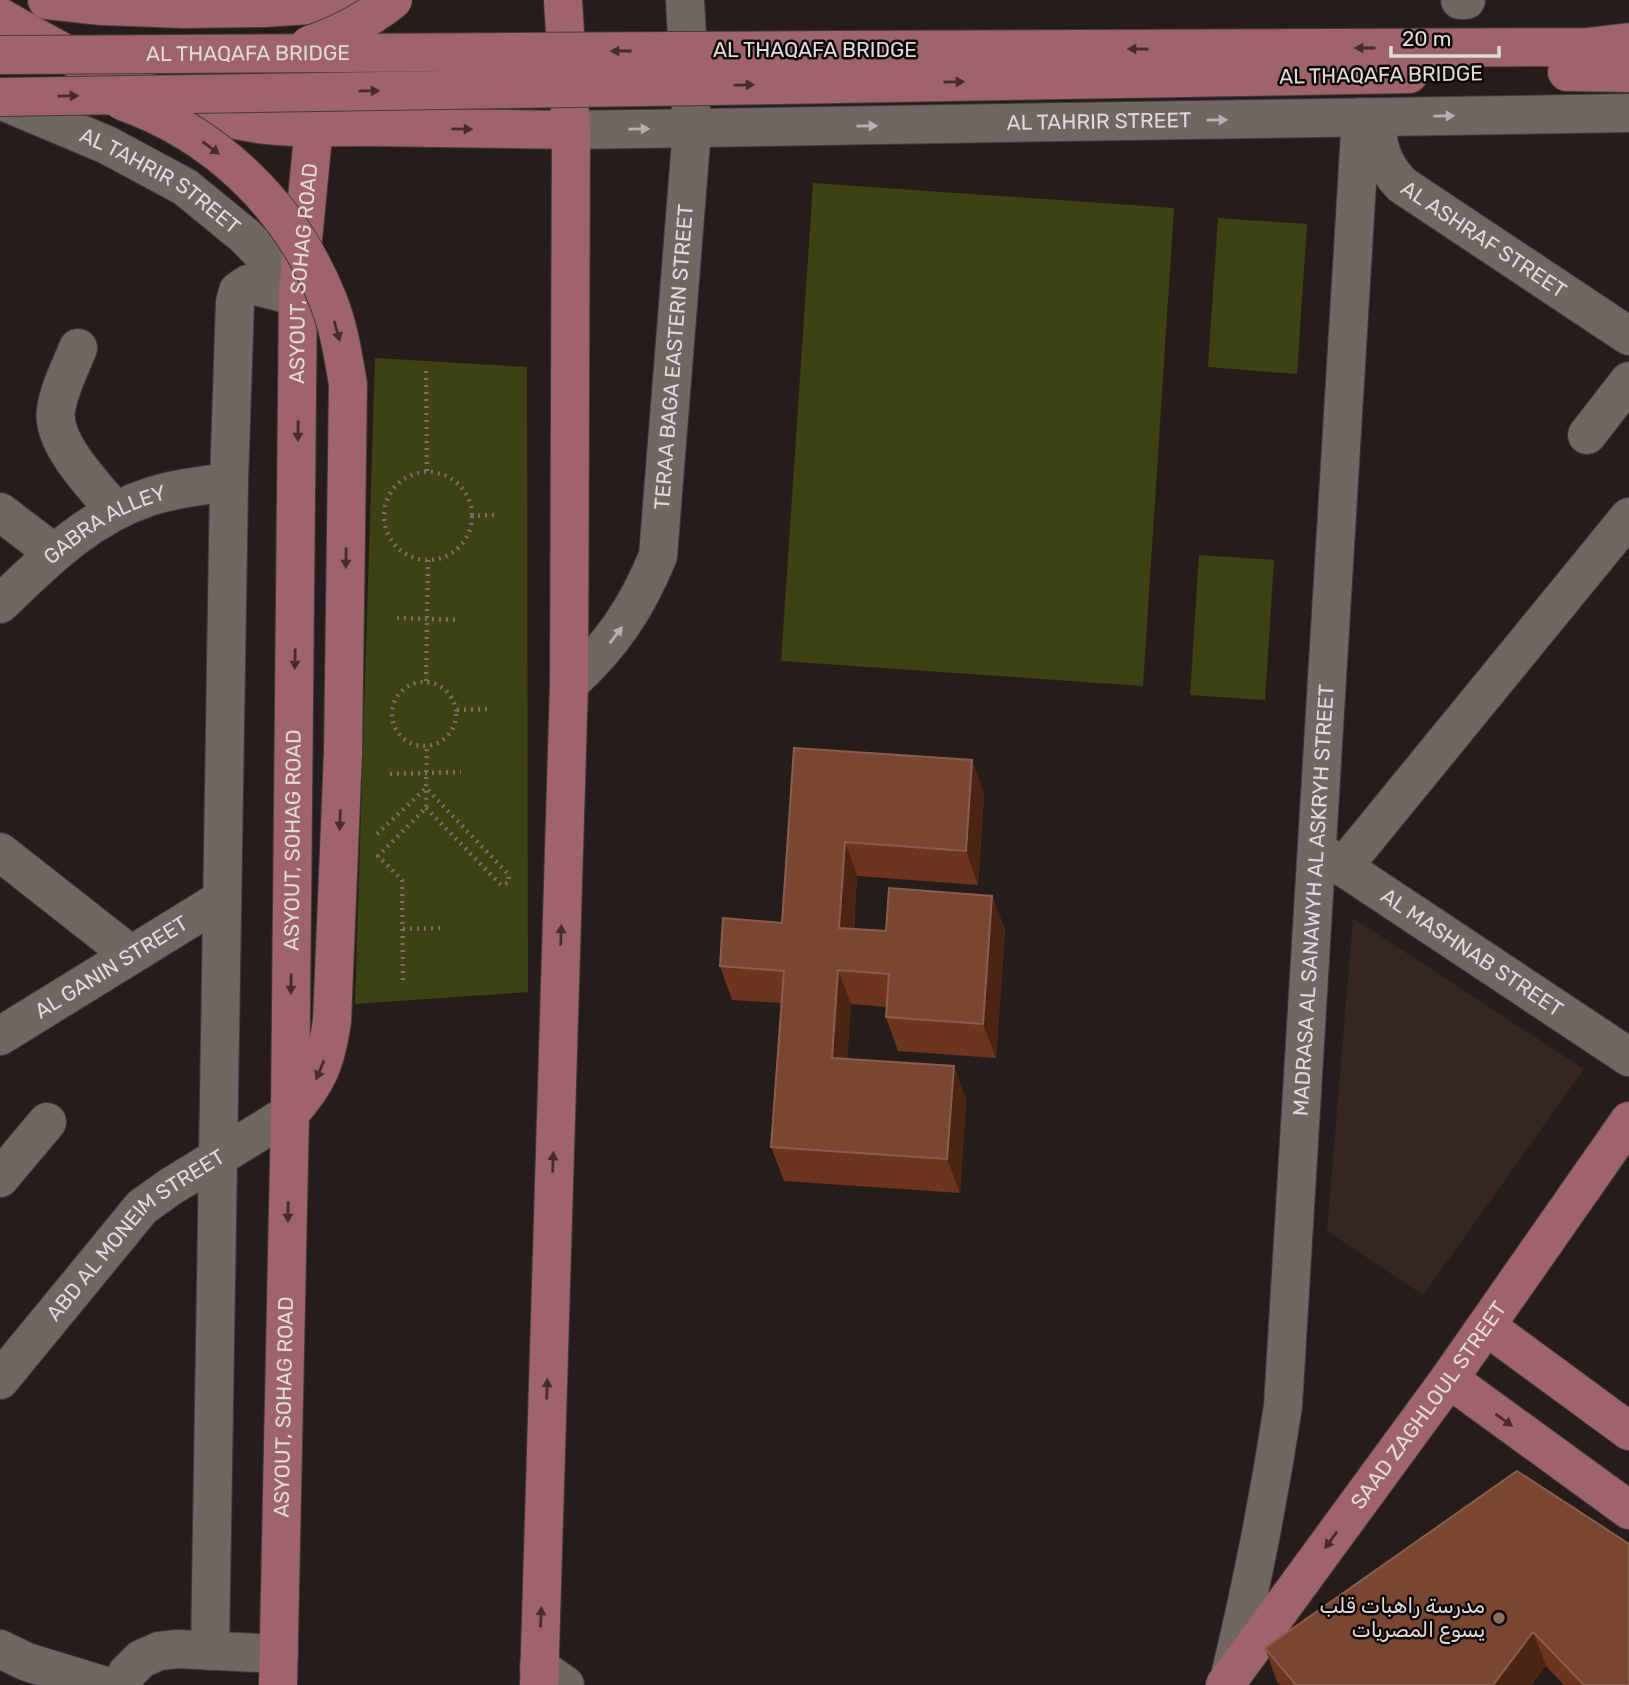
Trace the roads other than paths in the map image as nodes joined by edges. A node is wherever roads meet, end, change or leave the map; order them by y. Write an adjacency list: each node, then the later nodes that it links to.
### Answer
1 (47, 0): 7 (main road)
2 (391, 0): 7 (main road); 10 (main road, bridge)
3 (564, 0): 20 (main road)
4 (685, 0): 19 (street, TERAA BAGA EASTERN STREET)
5 (1460, 0): 6 (street)
6 (1466, 0)
7 (345, 1): 18 (main road, ASYOUT, SOHAG ROAD)
8 (0, 17): 18 (main road)
9 (1629, 43): 12 (main road, AL THAQAFA BRIDGE, one-way to 12)
10 (278, 53): 11 (main road, AL THAQAFA BRIDGE, bridge); 12 (main road, AL THAQAFA BRIDGE, one-way to 10, bridge)
11 (0, 55)
12 (837, 67): 13 (main road, AL THAQAFA BRIDGE, one-way to 13); 14 (main road, AL THAQAFA BRIDGE, one-way to 12, bridge)
13 (1629, 72)
14 (107, 96): 15 (main road, AL THAQAFA BRIDGE, one-way to 14, bridge); 39 (main road, one-way to 39, bridge)
15 (0, 99): 21 (street, AL TAHRIR STREET)
16 (1629, 113): 17 (street, AL TAHRIR STREET, one-way to 16)
17 (1369, 117): 19 (street, AL TAHRIR STREET, one-way to 17); 22 (street, AL ASHRAF STREET); 34 (street, MADRASA AL SANAWYH AL ASKRYH STREET)
18 (314, 127): 20 (main road, one-way to 20); 21 (main road, ASYOUT, SOHAG ROAD)
19 (692, 128): 20 (street, AL TAHRIR STREET, one-way to 19); 32 (street, TERAA BAGA EASTERN STREET, one-way to 19)
20 (571, 130): 32 (main road)
21 (299, 294): 26 (street); 39 (main road, ASYOUT, SOHAG ROAD, one-way to 39)
22 (1629, 336)
23 (78, 348): 27 (street)
24 (1629, 382): 25 (street)
25 (1587, 435)
26 (229, 482): 27 (street, GABRA ALLEY); 35 (street)
27 (115, 511): 30 (street, GABRA ALLEY)
28 (0, 512): 30 (street)
29 (1629, 517): 34 (street)
30 (54, 553): 31 (street, GABRA ALLEY)
31 (0, 604)
32 (569, 684): 52 (main road, one-way to 32)
33 (0, 852): 36 (street)
34 (1330, 858): 38 (street, AL MASHNAB STREET); 53 (street, MADRASA AL SANAWYH AL ASKRYH STREET)
35 (222, 899): 36 (street, AL GANIN STREET); 42 (street)
36 (131, 955): 37 (street, AL GANIN STREET)
37 (0, 1036)
38 (1629, 1057)
39 (289, 1114): 42 (street, ABD AL MONEIM STREET); 51 (main road, ASYOUT, SOHAG ROAD, one-way to 51)
40 (1629, 1121): 44 (main road, SAAD ZAGHLOUL STREET)
41 (47, 1122): 43 (street)
42 (217, 1157): 46 (street, ABD AL MONEIM STREET); 50 (street)
43 (0, 1178)
44 (1486, 1326): 45 (main road, SAAD ZAGHLOUL STREET); 47 (main road)
45 (1449, 1379): 48 (main road, one-way to 48); 53 (main road, SAAD ZAGHLOUL STREET, one-way to 53)
46 (0, 1380)
47 (1629, 1430)
48 (1629, 1510)
49 (0, 1649): 54 (street)
50 (210, 1651): 51 (street); 55 (street)
51 (279, 1670)
52 (548, 1679)
53 (1227, 1682)
54 (102, 1685)
55 (122, 1685)

